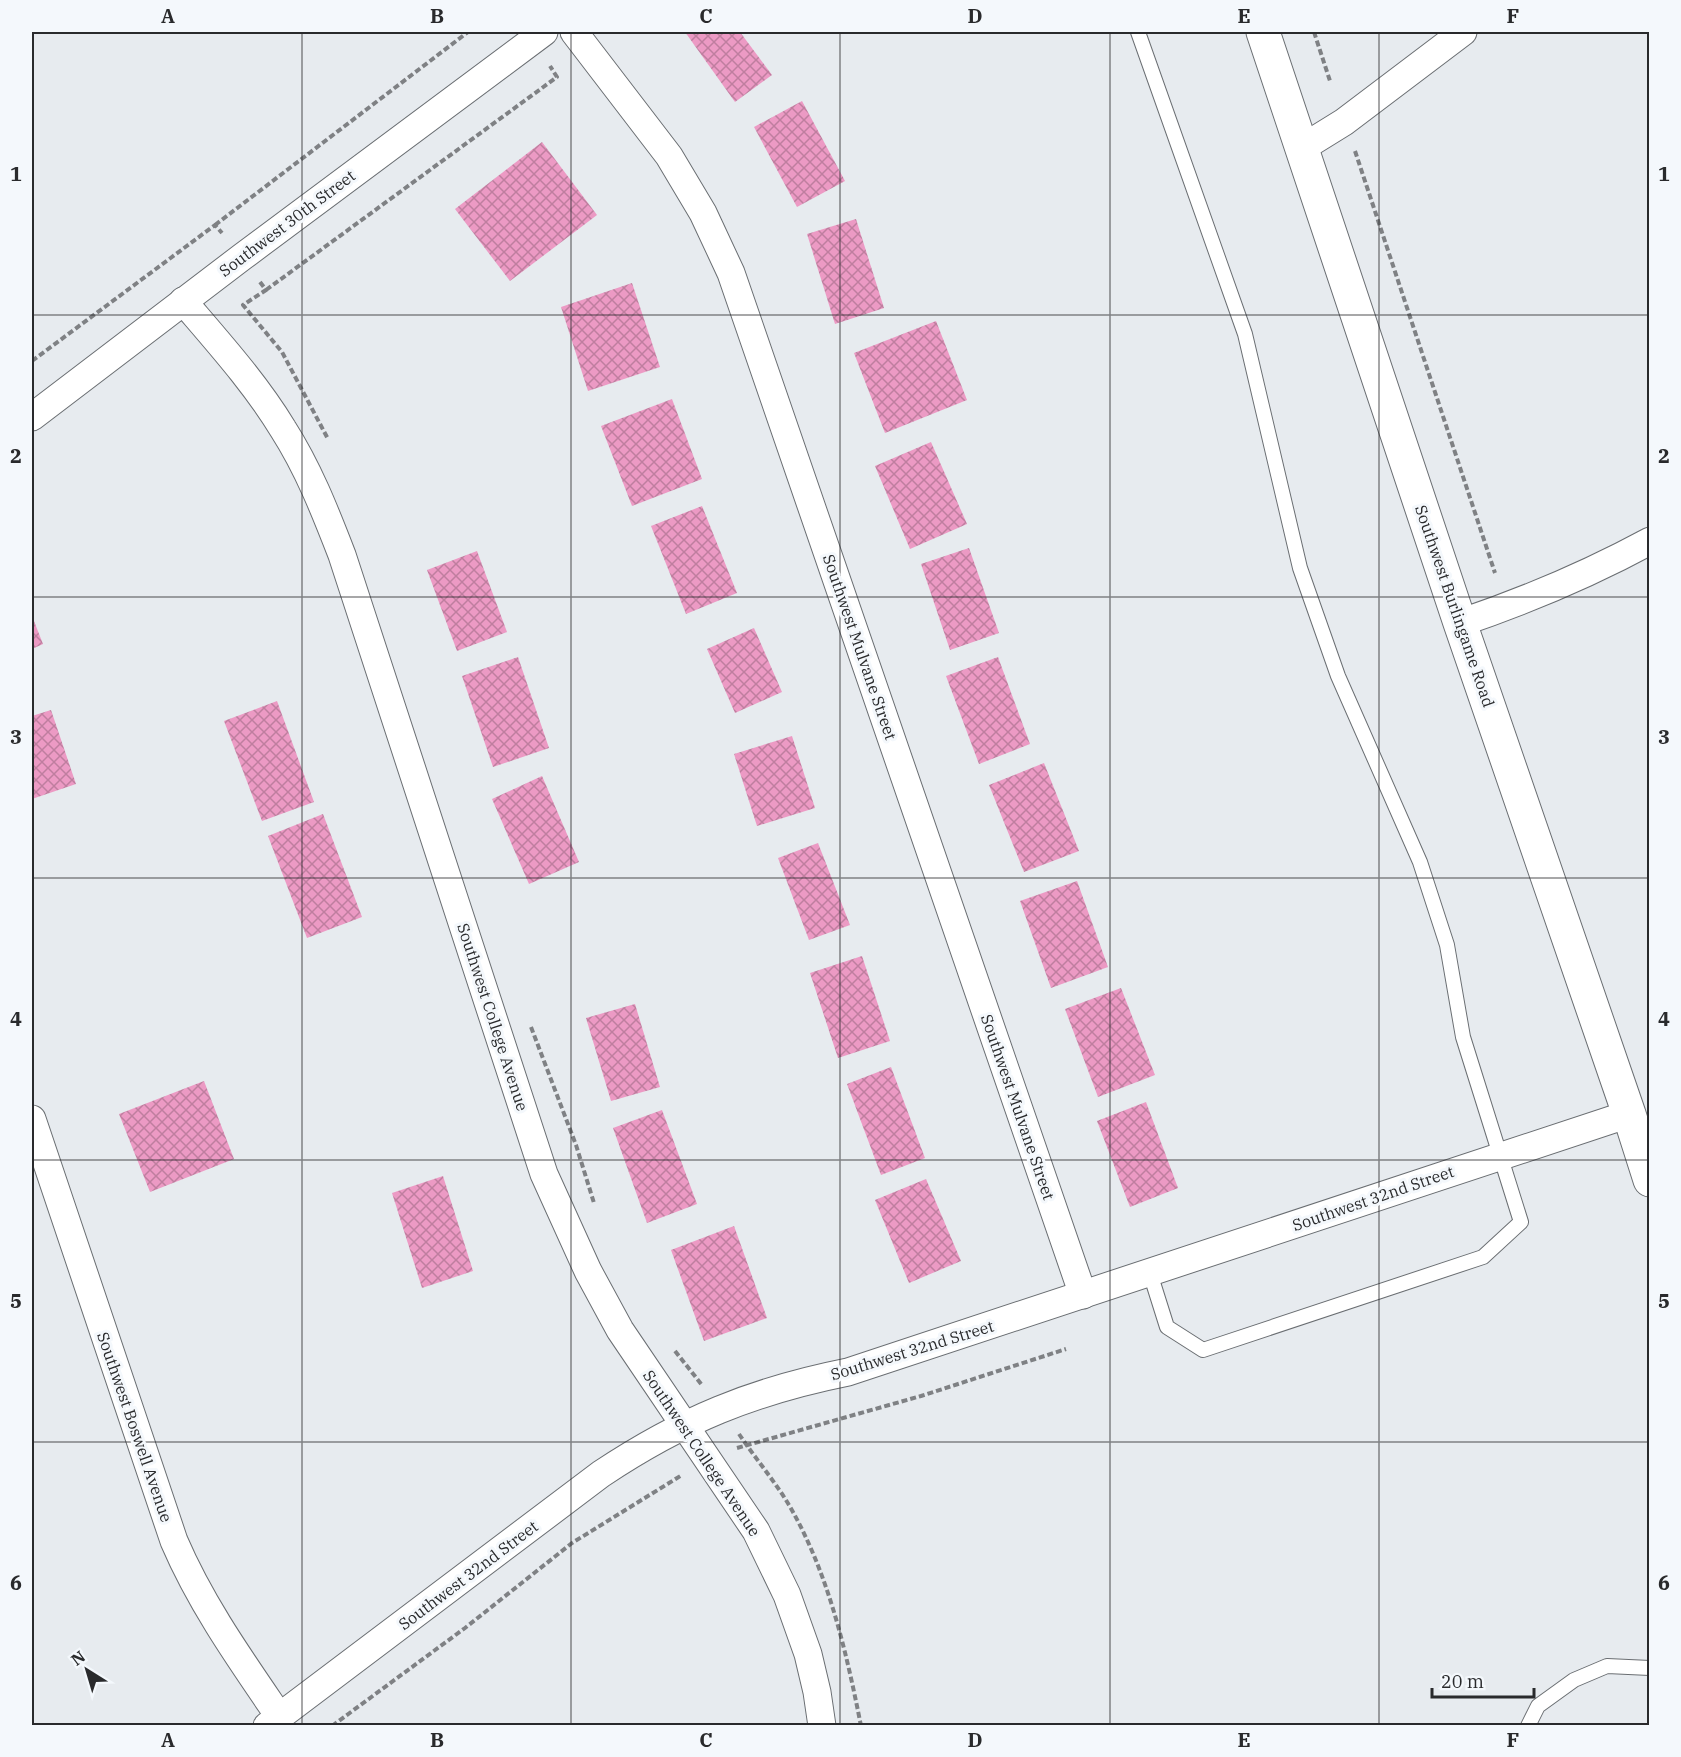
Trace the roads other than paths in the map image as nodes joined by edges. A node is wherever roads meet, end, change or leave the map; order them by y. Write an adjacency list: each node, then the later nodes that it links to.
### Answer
1 (574, 32): 16 (street, Southwest Mulvane Street)
2 (1138, 32): 13 (lane)
3 (1263, 32): 6 (main road, Southwest Burlingame Road)
4 (1464, 32): 6 (street)
5 (538, 36): 7 (street, Southwest 30th Street)
6 (1302, 148): 10 (main road, Southwest Burlingame Road)
7 (183, 301): 8 (street, Southwest 30th Street); 17 (street, Southwest College Avenue)
8 (32, 417)
9 (1650, 541): 10 (street)
10 (1460, 623): 11 (main road, Southwest Burlingame Road)
11 (1629, 1114): 13 (street, Southwest 32nd Street); 14 (main road, Southwest Burlingame Road)
12 (32, 1119): 19 (street, Southwest Boswell Avenue)
13 (1500, 1155): 15 (street, Southwest 32nd Street); 15 (lane)
14 (1650, 1180)
15 (1150, 1273): 16 (street, Southwest 32nd Street)
16 (1083, 1295): 17 (street, Southwest 32nd Street)
17 (684, 1425): 19 (street, Southwest 32nd Street); 20 (street, Southwest College Avenue)
18 (1650, 1668): 21 (lane)
19 (273, 1721)
20 (822, 1725)
21 (1528, 1725)

